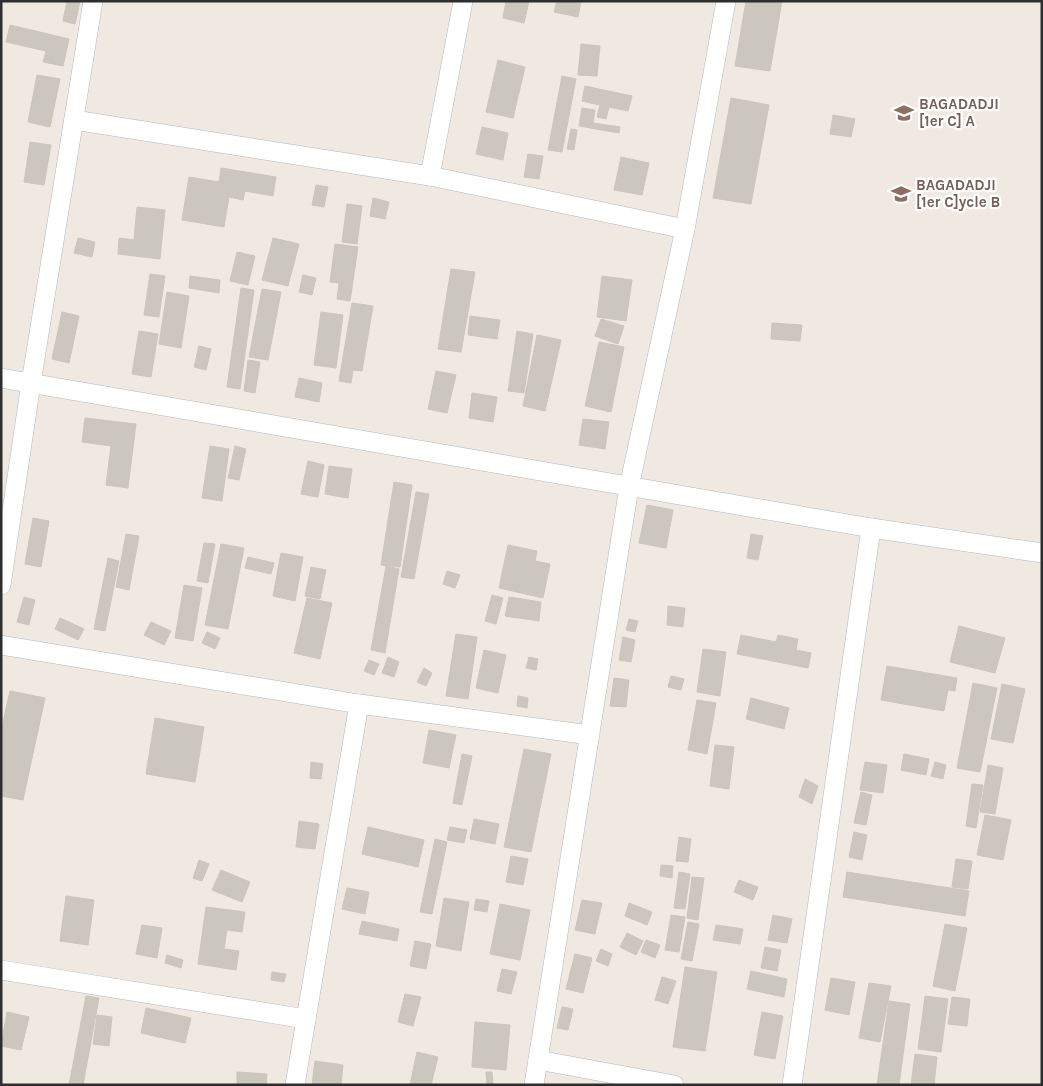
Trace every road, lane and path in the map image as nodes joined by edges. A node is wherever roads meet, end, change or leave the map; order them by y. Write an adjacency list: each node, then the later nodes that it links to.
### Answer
1 (93, 1): 4 (street)
2 (463, 1): 5 (street)
3 (726, 1): 6 (street)
4 (74, 120): 5 (street); 8 (street)
5 (430, 176): 6 (street)
6 (685, 229): 9 (street)
7 (1, 378): 8 (street)
8 (31, 383): 9 (street); 12 (street)
9 (629, 486): 10 (street); 15 (street)
10 (871, 528): 11 (street); 22 (street)
11 (1042, 552)
12 (1, 585)
13 (1, 645): 14 (street)
14 (359, 704): 15 (street); 17 (street)
15 (590, 735): 18 (street)
16 (1, 970): 17 (street)
17 (306, 1019): 19 (street)
18 (538, 1060): 20 (street); 21 (street)
19 (295, 1085)
20 (534, 1085)
21 (674, 1085)
22 (792, 1085)

